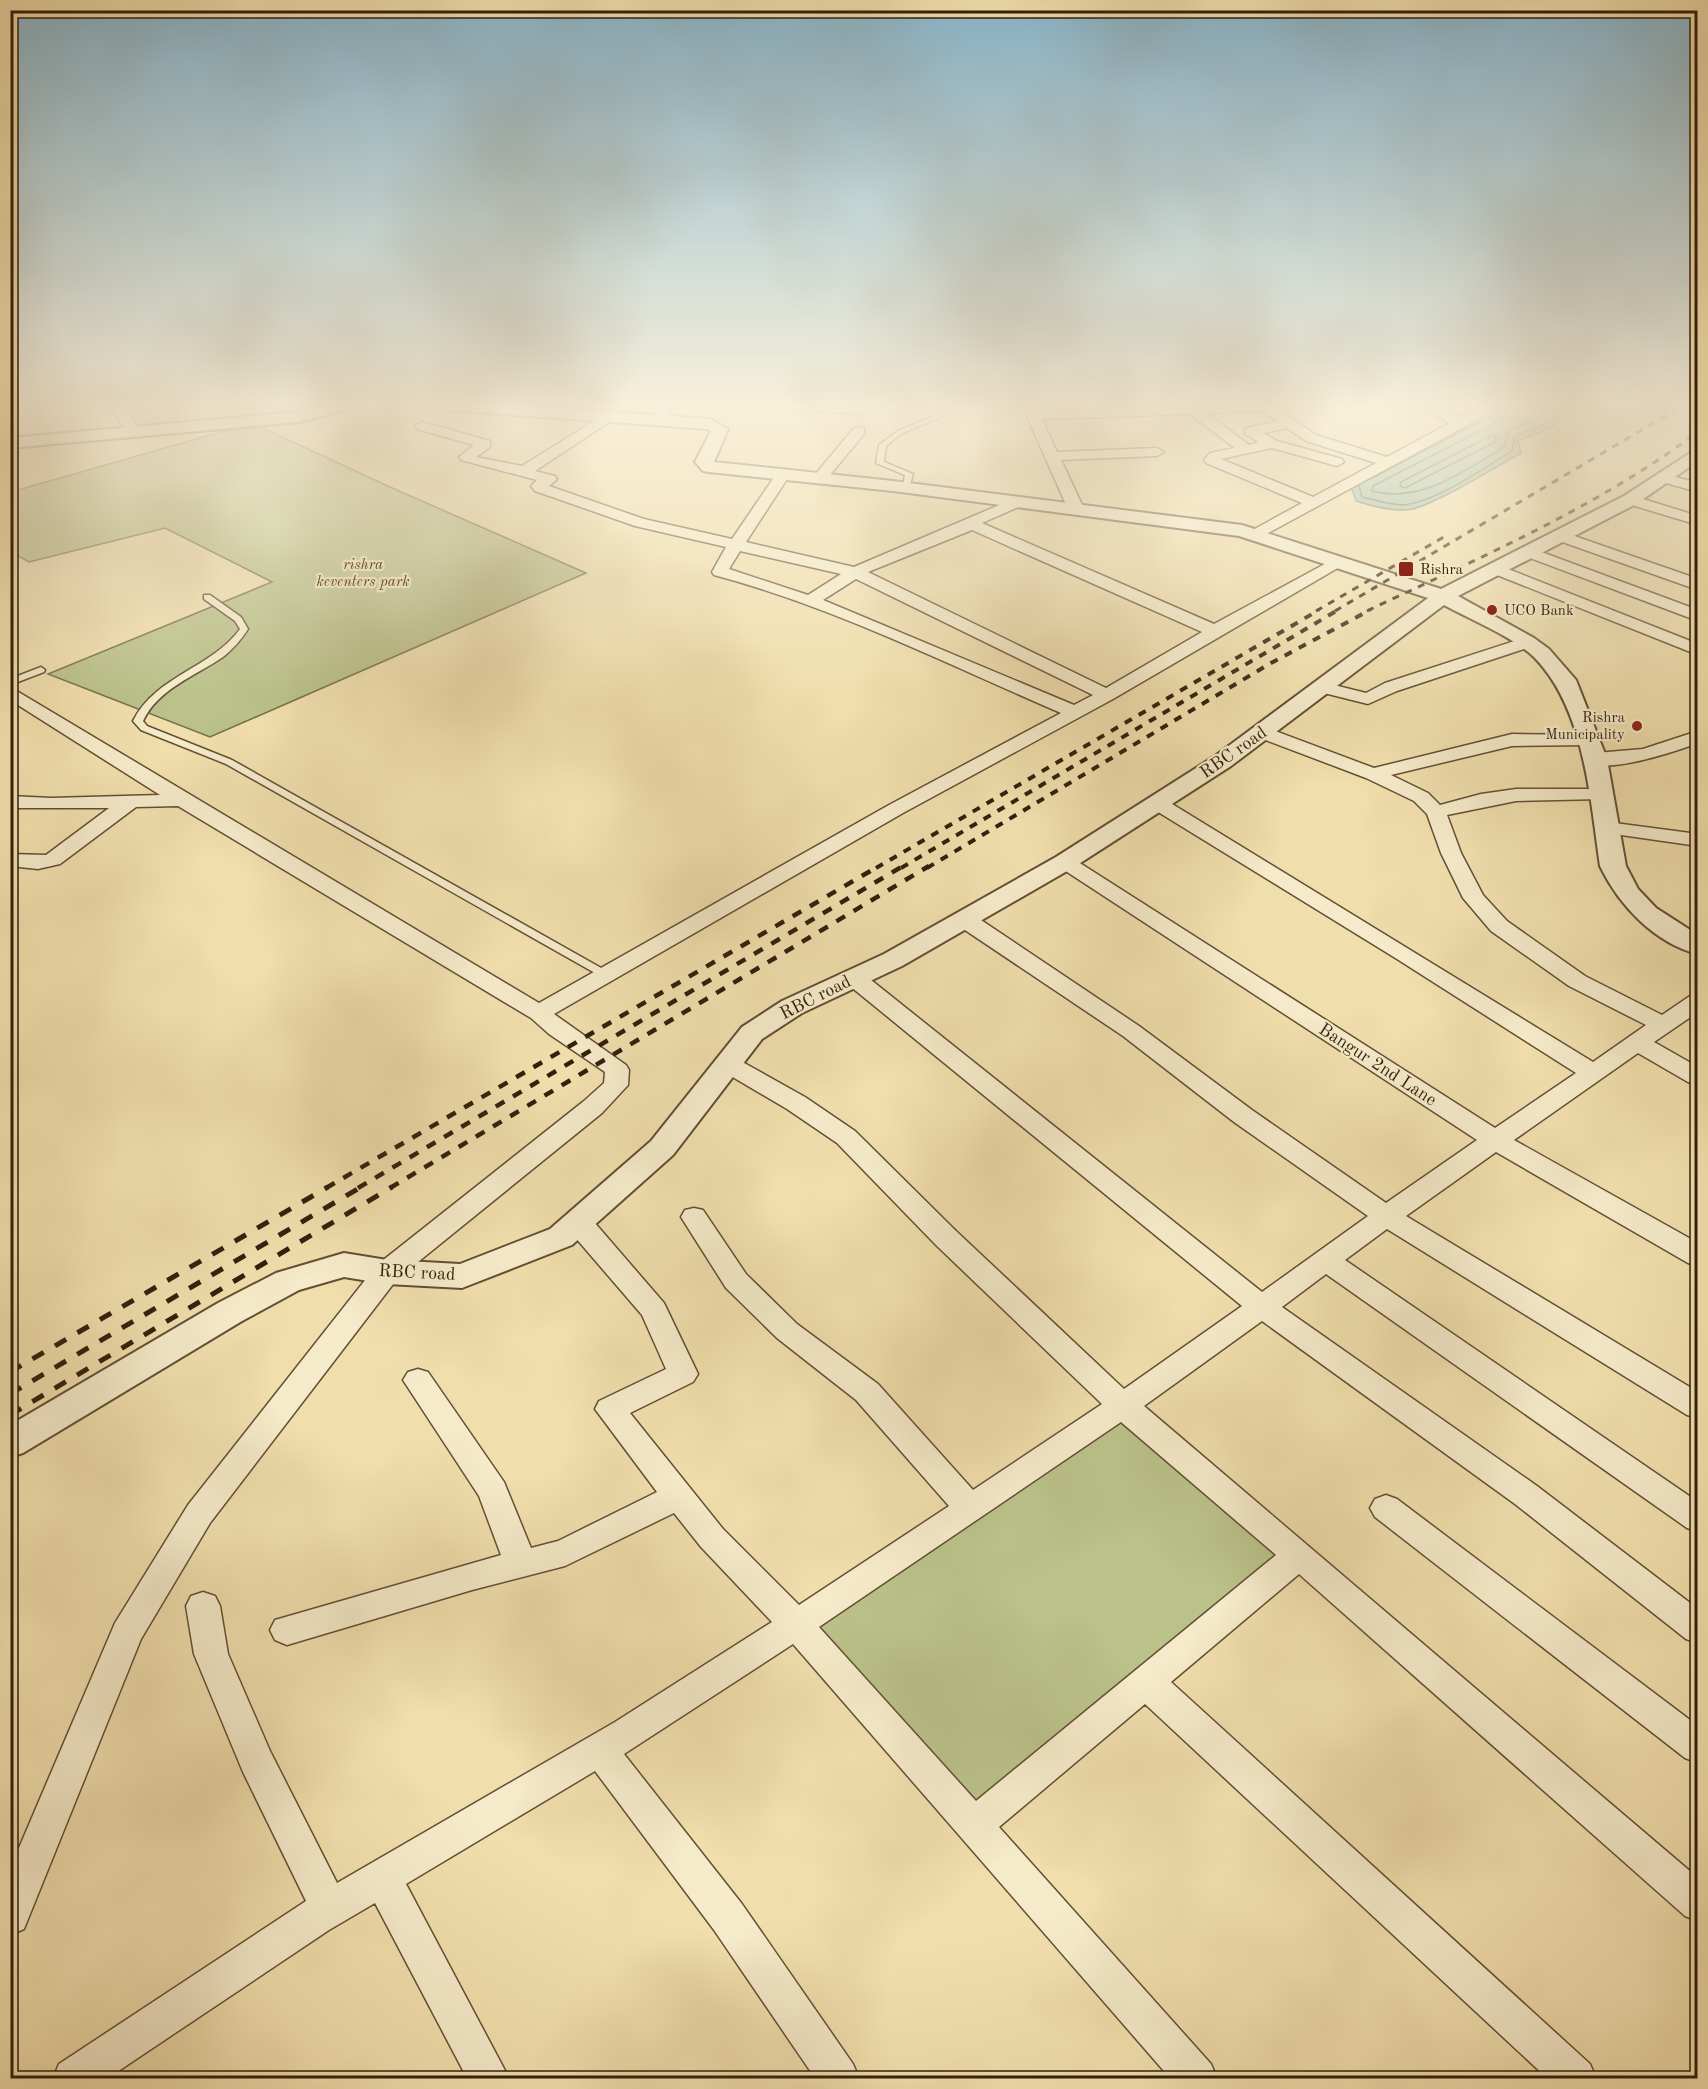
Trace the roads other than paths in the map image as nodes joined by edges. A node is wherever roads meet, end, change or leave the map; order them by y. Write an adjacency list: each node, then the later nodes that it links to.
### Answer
1 (579, 502): 14 (street)
2 (764, 502): 14 (street)
3 (1017, 502): 11 (street)
4 (1022, 502): 9 (street)
5 (1073, 502): 9 (street)
6 (1625, 502): 13 (street, RBC road)
7 (1638, 502): 10 (street)
8 (1314, 503): 12 (street)
9 (1076, 509): 12 (street)
10 (1698, 521)
11 (972, 524): 18 (street); 24 (street)
12 (1257, 534): 16 (street)
13 (1560, 536): 15 (street, RBC road); 19 (street)
14 (736, 544): 18 (street); 22 (street)
15 (1528, 552): 17 (street, RBC road); 23 (street)
16 (1340, 562): 20 (street); 24 (street)
17 (1493, 568): 20 (street, RBC road); 26 (street)
18 (855, 572): 22 (street); 31 (street)
19 (1698, 585)
20 (1443, 596): 25 (street); 29 (street, RBC road)
21 (207, 597): 49 (lane)
22 (810, 601): 32 (street)
23 (1698, 616)
24 (1215, 632): 31 (street)
25 (1527, 642): 29 (street); 35 (street)
26 (1698, 650)
27 (41, 670): 28 (lane)
28 (10, 682)
29 (1322, 687): 33 (street, RBC road)
30 (10, 692): 38 (street)
31 (1107, 695): 32 (street)
32 (1075, 712): 49 (street)
33 (1262, 732): 36 (street); 41 (street, RBC road)
34 (1698, 737): 35 (street)
35 (1593, 749): 36 (street); 37 (street)
36 (1373, 774): 42 (street)
37 (1601, 793): 42 (street); 43 (street)
38 (182, 800): 40 (street); 52 (street)
39 (10, 802): 40 (street)
40 (130, 802): 45 (street)
41 (1157, 803): 46 (street, RBC road); 56 (street)
42 (1436, 812): 53 (street)
43 (1607, 828): 44 (street); 48 (street)
44 (1698, 840)
45 (10, 860)
46 (1065, 862): 47 (street, RBC road); 58 (street, Bangur 2nd Lane)
47 (964, 918): 50 (street, RBC road); 59 (street)
48 (1698, 946)
49 (606, 975): 52 (street)
50 (853, 977): 55 (street, RBC road); 65 (street)
51 (1698, 1001): 53 (street)
52 (539, 1013): 64 (street)
53 (1664, 1025): 54 (street)
54 (1637, 1043): 56 (street); 57 (street)
55 (728, 1064): 61 (street, RBC road); 67 (street)
56 (1593, 1073): 58 (street)
57 (1696, 1077)
58 (1496, 1140): 59 (street); 62 (street, Bangur 2nd Lane)
59 (1386, 1216): 63 (street); 68 (street)
60 (694, 1217): 72 (street)
61 (578, 1222): 64 (street, RBC road); 70 (street)
62 (1698, 1256)
63 (1326, 1260): 65 (street); 73 (street)
64 (387, 1272): 69 (street, RBC road); 87 (street)
65 (1262, 1307): 67 (street); 78 (street)
66 (418, 1380): 75 (street)
67 (1122, 1405): 72 (street); 74 (street)
68 (1698, 1407)
69 (10, 1443)
70 (678, 1496): 75 (street); 77 (street)
71 (1386, 1508): 81 (street)
72 (970, 1509): 77 (street)
73 (1698, 1519)
74 (1299, 1555): 80 (street); 85 (street)
75 (521, 1564): 79 (street)
76 (202, 1606): 86 (street)
77 (796, 1624): 82 (street); 83 (street)
78 (1698, 1629)
79 (286, 1630)
80 (1146, 1682): 83 (street); 92 (street)
81 (1698, 1747)
82 (599, 1749): 84 (street); 90 (street)
83 (974, 1825): 91 (street)
84 (382, 1878): 86 (street); 89 (street)
85 (1698, 1903)
86 (330, 1908): 88 (street)
87 (10, 1916)
88 (72, 2079)
89 (489, 2079)
90 (838, 2079)
91 (1197, 2079)
92 (1576, 2079)

